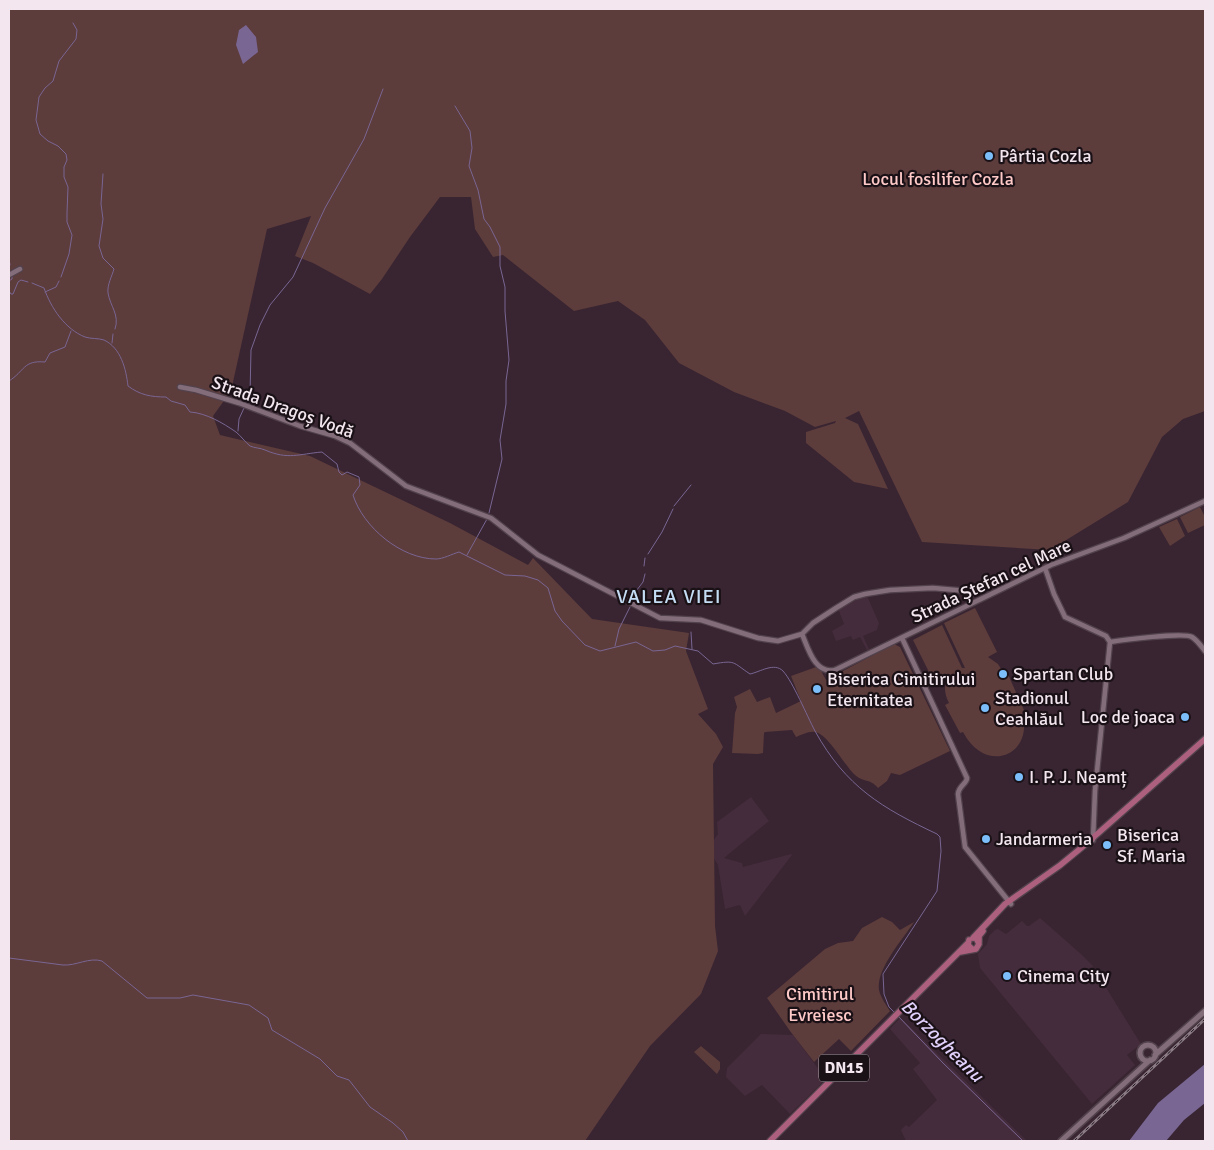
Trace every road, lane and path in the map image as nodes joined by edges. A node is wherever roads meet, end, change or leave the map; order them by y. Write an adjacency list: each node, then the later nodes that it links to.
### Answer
1 (20, 269): 2 (street)
2 (9, 275)
3 (180, 387): 7 (street, Strada Dragoș Vodă)
4 (1205, 501): 5 (street, Strada Ștefan cel Mare)
5 (1045, 568): 8 (street, Strada Ștefan cel Mare); 9 (street)
6 (972, 594): 7 (street, Strada Dragoș Vodă)
7 (802, 634): 8 (street, Strada Ștefan cel Mare)
8 (902, 638): 14 (street)
9 (1110, 642): 10 (street); 13 (street)
10 (1205, 651)
11 (1205, 739): 13 (main road, DN15)
12 (1205, 743): 13 (main road, DN15)
13 (1093, 839): 14 (main road, DN15)
14 (1010, 903): 15 (main road, DN15); 16 (main road, DN15)
15 (970, 941): 16 (main road); 17 (main road); 18 (main road, DN15)
16 (979, 942): 17 (main road, DN15)
17 (972, 949): 18 (main road, DN15)
18 (958, 953): 26 (main road, DN15)
19 (1205, 1011): 20 (main road)
20 (1167, 1044): 21 (main road); 22 (main road)
21 (1151, 1046): 22 (main road); 23 (main road)
22 (1155, 1055): 24 (main road)
23 (1141, 1056): 24 (main road); 25 (main road)
24 (1150, 1060): 25 (main road)
25 (1137, 1071): 27 (main road)
26 (770, 1141)
27 (1061, 1141)

